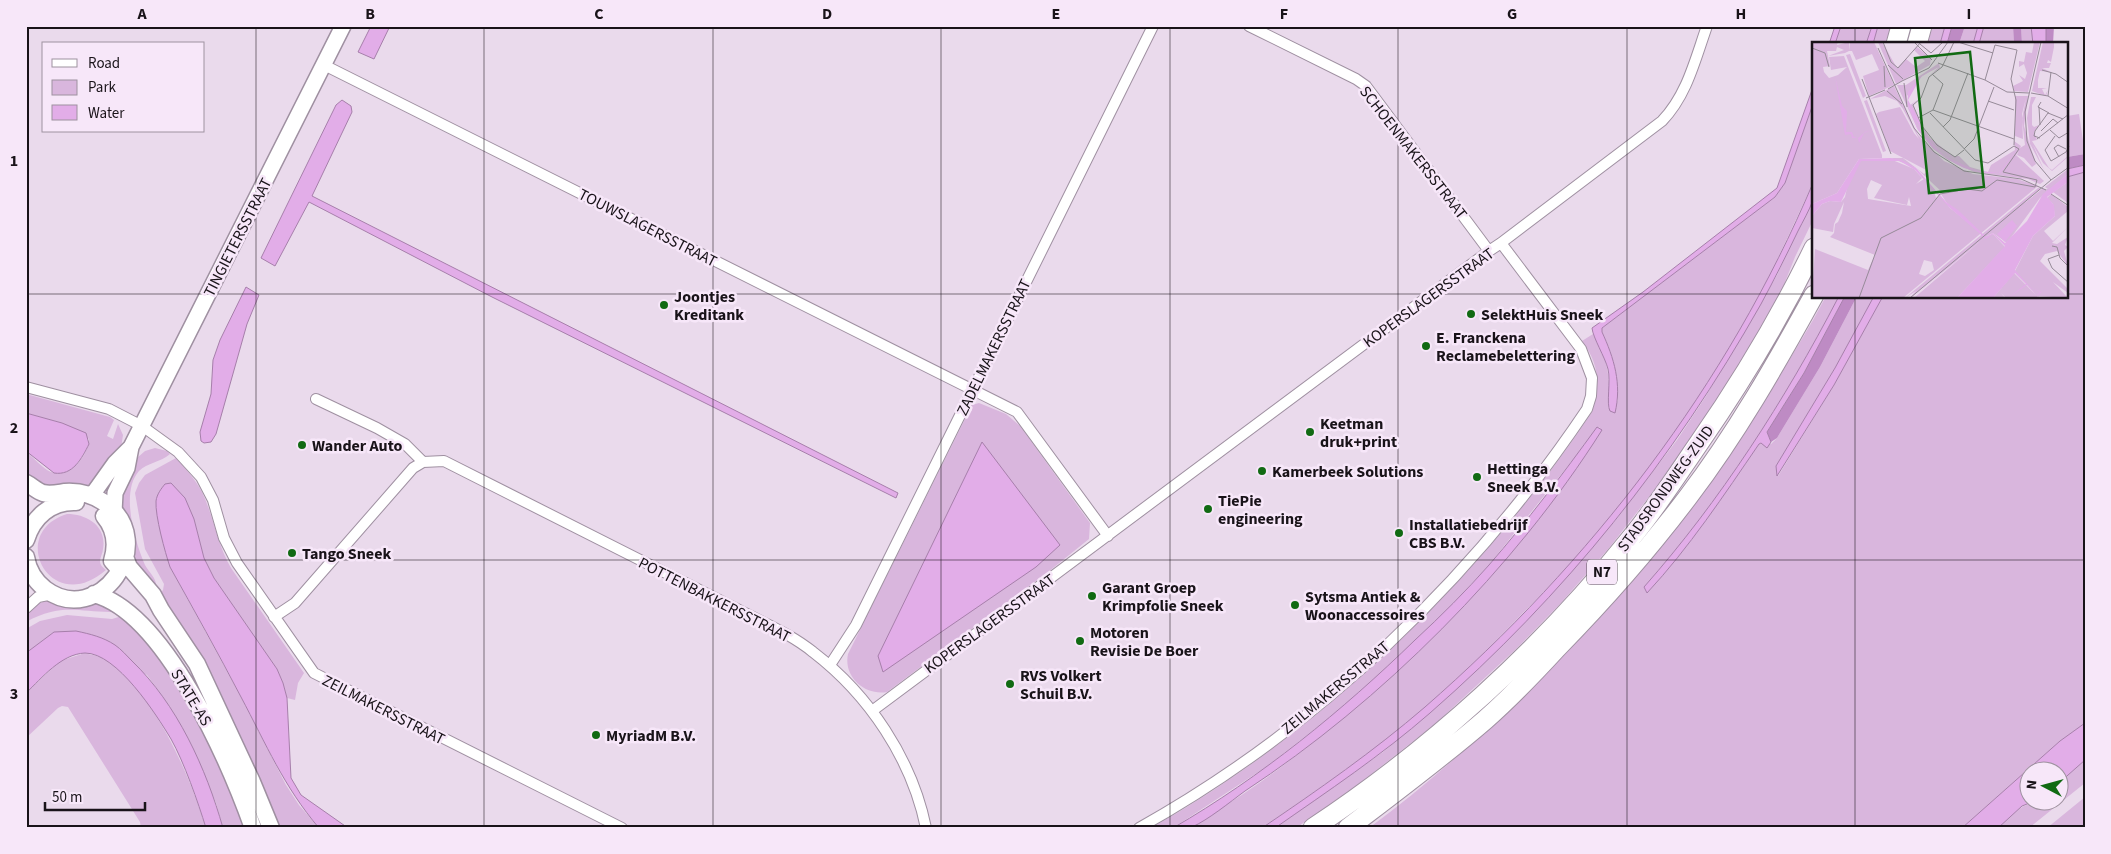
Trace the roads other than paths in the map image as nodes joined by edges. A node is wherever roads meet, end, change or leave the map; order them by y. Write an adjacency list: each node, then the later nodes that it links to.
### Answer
1 (343, 26): 9 (street, TINGIETERSSTRAAT)
2 (1153, 26): 15 (street, ZADELMAKERSSTRAAT)
3 (1249, 26): 11 (street, SCHOENMAKERSSTRAAT)
4 (1707, 26): 10 (street, KOPERSLAGERSSTRAAT)
5 (1901, 26): 7 (highway)
6 (1922, 26): 8 (highway)
7 (1897, 42)
8 (1918, 42)
9 (324, 66): 15 (street, TOUWSLAGERSSTRAAT); 17 (street, TINGIETERSSTRAAT)
10 (1501, 243): 11 (street, KOPERSLAGERSSTRAAT); 39 (street, ZEILMAKERSSTRAAT)
11 (1489, 251): 26 (street, KOPERSLAGERSSTRAAT)
12 (1812, 252): 40 (highway, STADSRONDWEG-ZUID / N7)
13 (1812, 299): 41 (highway, STADSRONDWEG-ZUID / N7)
14 (26, 387): 17 (street, ZEILMAKERSSTRAAT)
15 (972, 390): 26 (street); 33 (street, ZADELMAKERSSTRAAT)
16 (316, 399): 19 (street)
17 (142, 426): 18 (street, TINGIETERSSTRAAT); 32 (street, ZEILMAKERSSTRAAT)
18 (131, 446): 23 (street, TINGIETERSSTRAAT); 24 (street, TINGIETERSSTRAAT)
19 (423, 462): 32 (street); 33 (street, POTTENBAKKERSSTRAAT)
20 (26, 483): 22 (main road)
21 (26, 491): 22 (main road)
22 (56, 499): 23 (main road); 25 (main road)
23 (84, 499): 24 (main road); 27 (main road, STATE-AS)
24 (114, 512): 27 (main road)
25 (27, 528)
26 (1108, 536): 34 (street, KOPERSLAGERSSTRAAT)
27 (123, 564): 30 (main road); 36 (main road, STATE-AS)
28 (28, 570): 29 (main road)
29 (54, 594): 30 (main road); 31 (street)
30 (94, 594): 35 (main road, STATE-AS)
31 (26, 608)
32 (274, 617): 37 (street, ZEILMAKERSSTRAAT)
33 (830, 665): 34 (street, POTTENBAKKERSSTRAAT)
34 (872, 711): 38 (street, POTTENBAKKERSSTRAAT)
35 (253, 828)
36 (271, 828)
37 (622, 828)
38 (926, 828)
39 (1139, 828)
40 (1313, 828)
41 (1348, 828)

